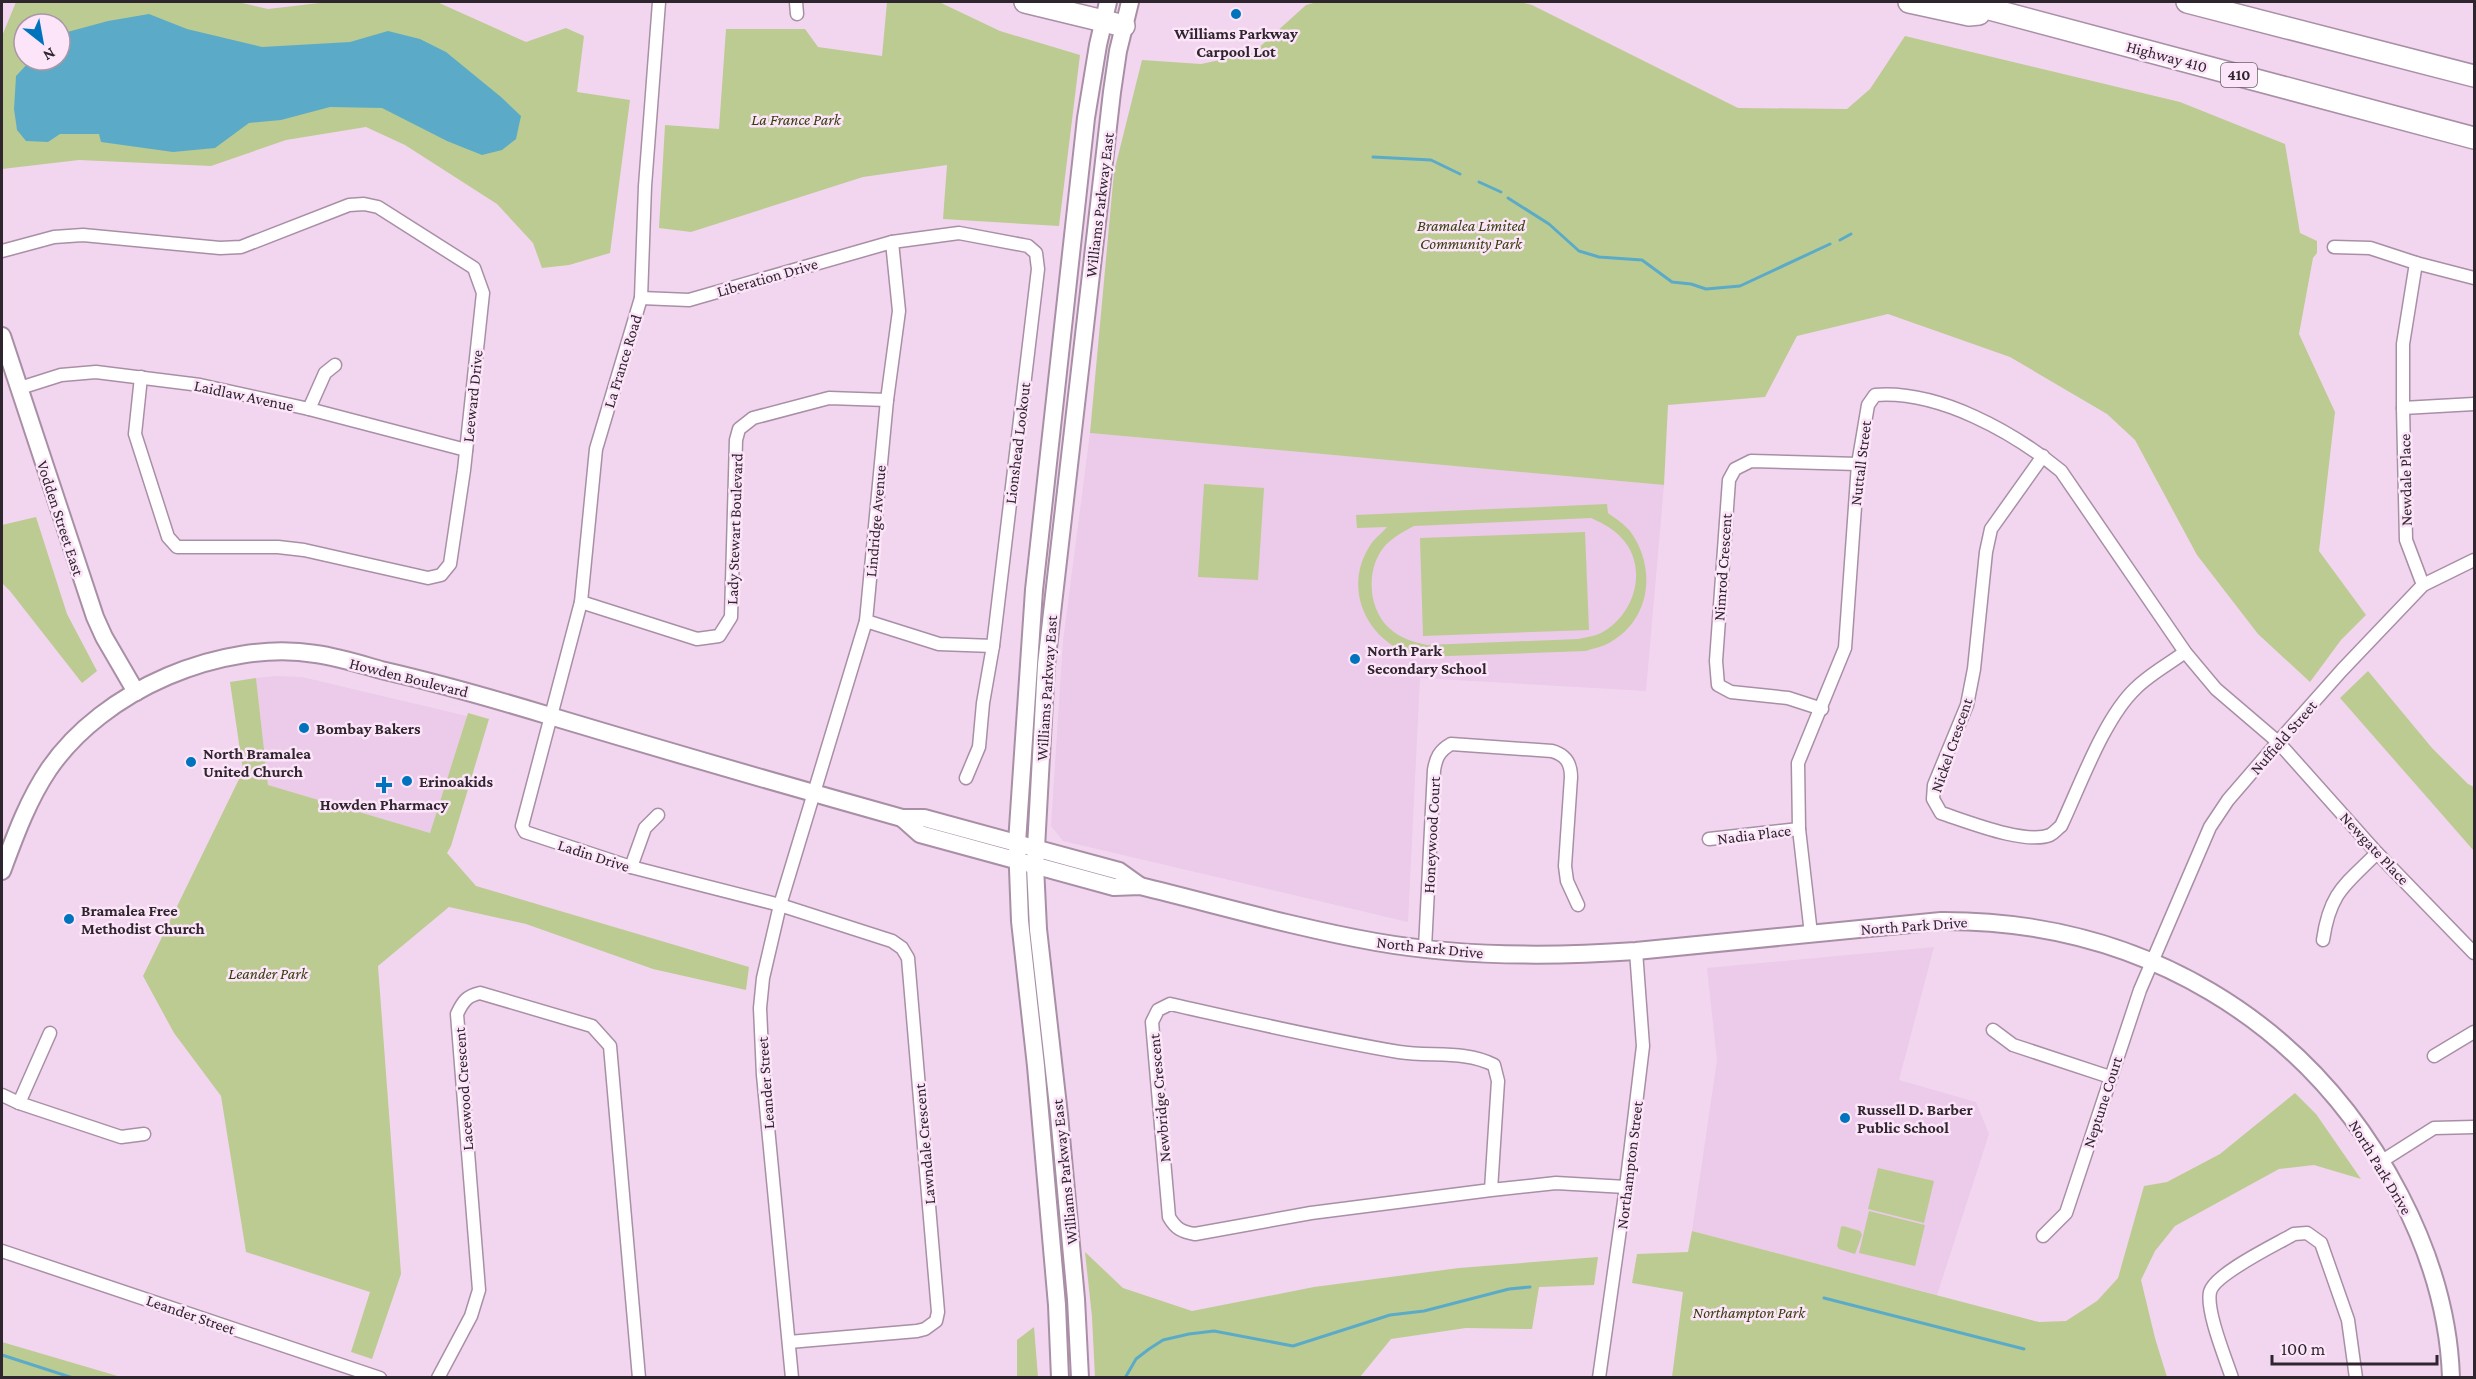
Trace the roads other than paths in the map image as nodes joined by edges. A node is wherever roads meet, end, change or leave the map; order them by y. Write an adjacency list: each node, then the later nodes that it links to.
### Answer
1 (659, 2): 16 (street, La France Road)
2 (1025, 2): 8 (highway)
3 (1130, 2): 8 (main road, Williams Parkway East)
4 (1909, 2): 7 (highway)
5 (1963, 2): 7 (highway, Highway 410 / 410)
6 (2187, 2): 9 (highway)
7 (2004, 12): 10 (highway, Highway 410 / 410)
8 (1112, 16): 44 (main road, Williams Parkway East); 45 (main road, Williams Parkway East)
9 (2475, 76)
10 (2475, 138)
11 (892, 242): 16 (street, Liberation Drive); 21 (street, Lindridge Avenue); 32 (street, Lionshead Lookout)
12 (2334, 247): 14 (street)
13 (2, 251): 25 (street, Leeward Drive)
14 (2416, 263): 15 (street); 23 (street, Newdale Place)
15 (2475, 278)
16 (641, 298): 30 (street, La France Road)
17 (2, 336): 20 (main road, Vodden Street East)
18 (335, 365): 24 (street)
19 (141, 377): 20 (street, Laidlaw Avenue); 24 (street, Laidlaw Avenue); 25 (street, Leeward Drive)
20 (20, 388): 34 (main road, Vodden Street East)
21 (887, 400): 30 (street, Lady Stewart Boulevard); 31 (street, Lindridge Avenue)
22 (2475, 404): 23 (street)
23 (2403, 408): 29 (street, Newdale Place)
24 (309, 409): 25 (street, Laidlaw Avenue)
25 (466, 450)
26 (2043, 456): 27 (street, Nuttall Street); 33 (street, Nuttall Street); 33 (street, Nickel Crescent)
27 (1858, 464): 35 (street, Nuttall Street); 35 (street, Nimrod Crescent)
28 (2475, 560): 29 (street, Nuffield Street)
29 (2423, 585): 37 (street, Nuffield Street)
30 (581, 602): 36 (street, La France Road)
31 (866, 621): 32 (street); 39 (street, Lindridge Avenue)
32 (993, 646): 38 (street, Lionshead Lookout)
33 (2185, 652): 37 (street, Nuttall Street)
34 (136, 692): 36 (main road, Howden Boulevard); 50 (main road, Howden Boulevard)
35 (1822, 709): 42 (street, Nuttall Street)
36 (552, 717): 39 (main road, Howden Boulevard); 49 (street, Ladin Drive)
37 (2278, 742): 46 (street, Newgate Place); 59 (street, Nuffield Street)
38 (966, 777)
39 (815, 794): 41 (main road, Howden Boulevard); 53 (street, Leander Street)
40 (658, 815): 49 (street)
41 (902, 819): 44 (main road, Howden Boulevard); 47 (main road, Howden Boulevard)
42 (1799, 828): 43 (street, Nadia Place); 54 (street, Nuttall Street)
43 (1709, 839)
44 (1017, 843): 45 (main road, Howden Boulevard); 47 (main road, Williams Parkway East)
45 (1036, 848): 48 (main road, Williams Parkway East); 51 (main road, North Park Drive)
46 (2377, 853): 55 (street); 58 (street, Newgate Place)
47 (1017, 861): 48 (main road, Howden Boulevard); 79 (main road, Williams Parkway East)
48 (1035, 866): 51 (main road, North Park Drive); 80 (main road, Williams Parkway East)
49 (631, 867): 53 (street, Ladin Drive)
50 (2, 871)
51 (1140, 886): 56 (main road, North Park Drive)
52 (1578, 905): 56 (street, Honeywood Court)
53 (780, 906): 74 (street, Leander Street); 74 (street, Lawndale Crescent)
54 (1811, 934): 57 (main road, North Park Drive); 59 (main road, North Park Drive)
55 (2323, 940)
56 (1425, 948): 57 (main road, North Park Drive)
57 (1636, 951): 70 (street, Northampton Street)
58 (2475, 953)
59 (2151, 962): 64 (street, Neptune Court); 69 (main road, North Park Drive)
60 (1993, 1030): 64 (street)
61 (2475, 1032): 63 (street)
62 (50, 1033): 66 (street)
63 (2434, 1056)
64 (2110, 1077): 72 (street, Neptune Court)
65 (2, 1095): 66 (street)
66 (19, 1103): 68 (street)
67 (2475, 1127): 69 (street)
68 (144, 1134)
69 (2382, 1161): 84 (main road, North Park Drive)
70 (1626, 1187): 71 (street, Newbridge Crescent); 81 (street, Northampton Street)
71 (1491, 1190): 71 (street, Newbridge Crescent)
72 (2043, 1236)
73 (2, 1251): 75 (street, Leander Street)
74 (789, 1342): 78 (street, Leander Street)
75 (380, 1377)
76 (438, 1377): 77 (street, Lacewood Crescent)
77 (639, 1377)
78 (792, 1377)
79 (1060, 1377)
80 (1080, 1377)
81 (1599, 1377)
82 (2232, 1377): 83 (street)
83 (2356, 1377)
84 (2451, 1377)

